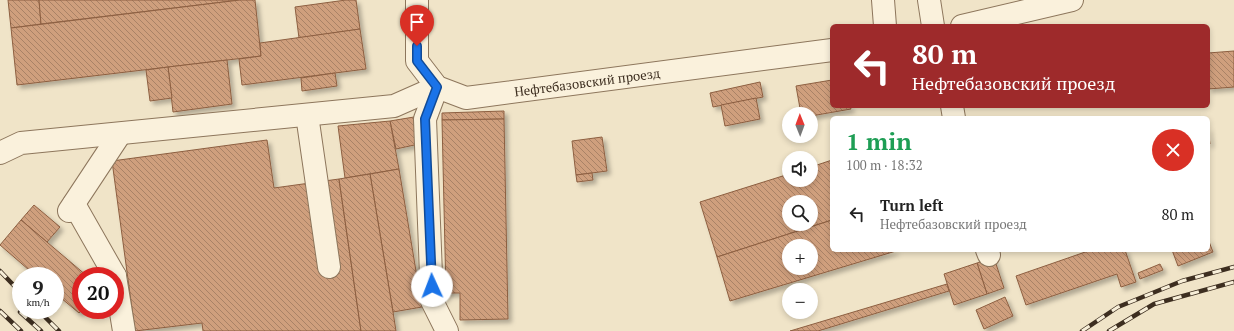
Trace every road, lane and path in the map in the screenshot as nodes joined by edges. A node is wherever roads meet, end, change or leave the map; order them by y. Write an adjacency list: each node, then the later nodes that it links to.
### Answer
1 (417, 0): 9 (street)
2 (883, 0): 5 (street)
3 (929, 0): 6 (street)
4 (1072, 0): 7 (street)
5 (885, 24)
6 (933, 24)
7 (970, 24)
8 (830, 50): 9 (street, Нефтебазовский проезд)
9 (437, 87): 10 (street); 17 (street)
10 (307, 115): 11 (street); 14 (street)
11 (120, 134): 12 (street); 13 (street)
12 (0, 153)
13 (109, 267)
14 (330, 267)
15 (122, 319): 16 (street)
16 (124, 331)
17 (447, 331)

